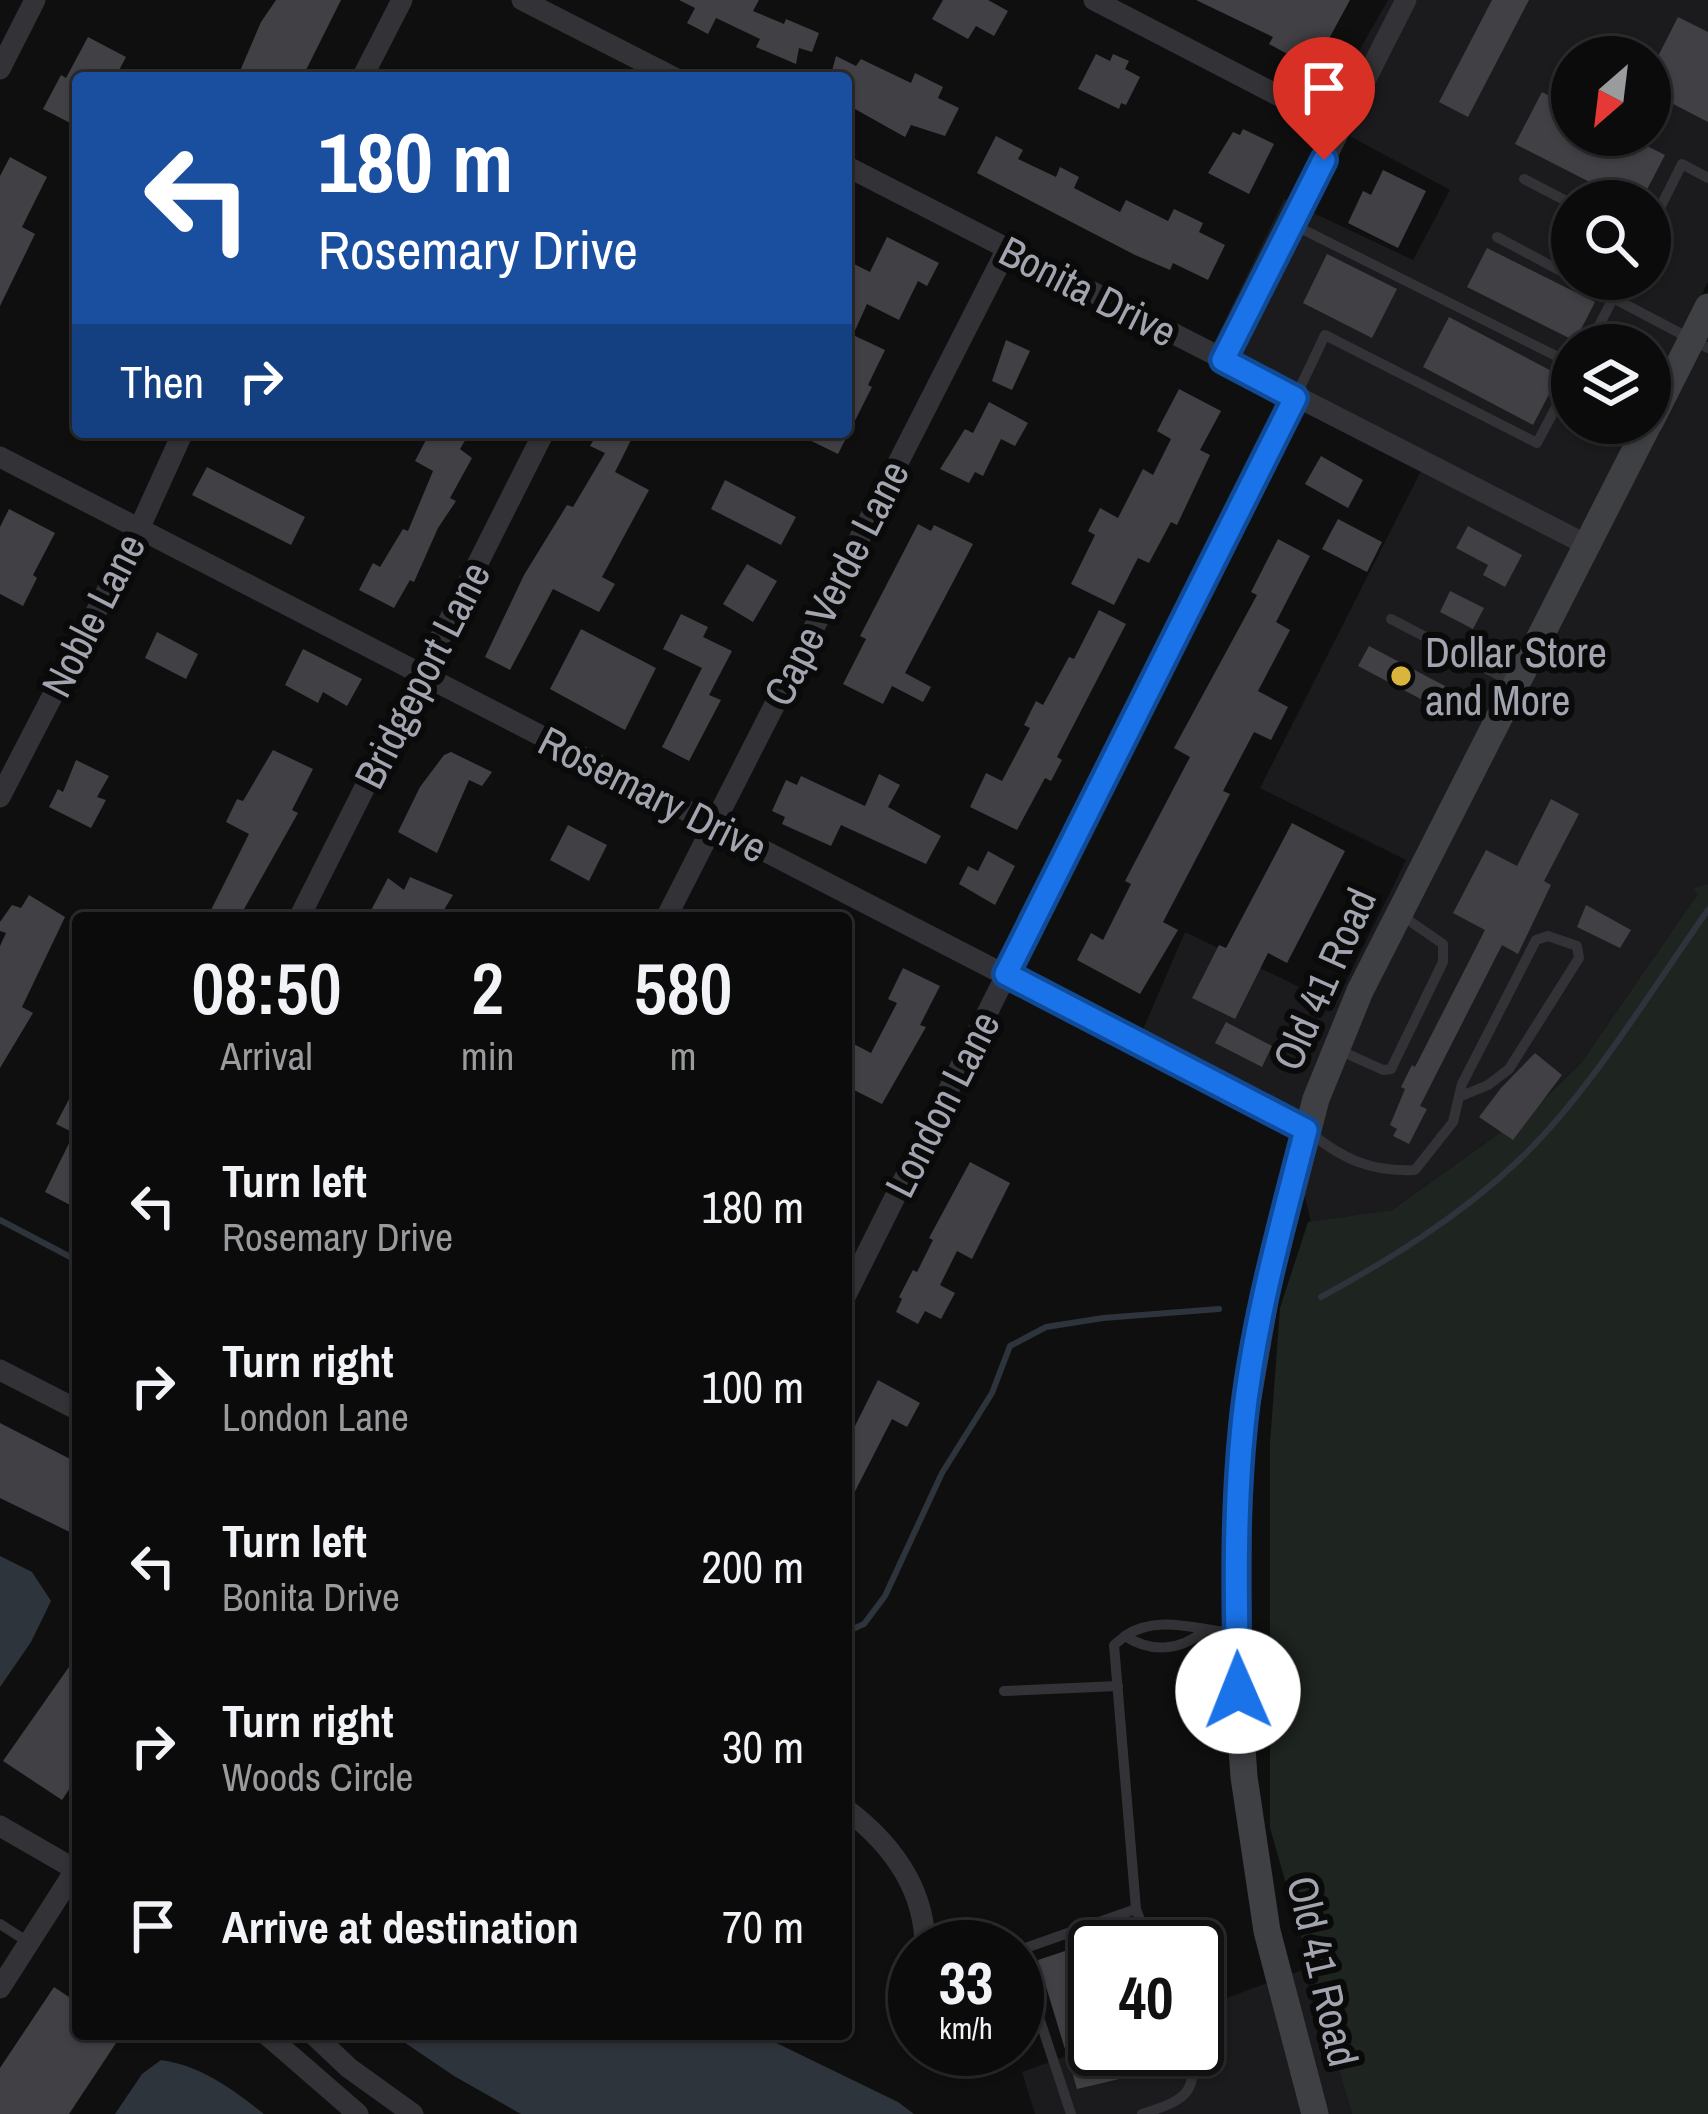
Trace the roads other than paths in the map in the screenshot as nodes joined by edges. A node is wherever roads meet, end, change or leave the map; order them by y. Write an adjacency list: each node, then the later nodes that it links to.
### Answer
1 (35, 0): 7 (street)
2 (402, 0): 8 (street)
3 (522, 0): 6 (street)
4 (1094, 0): 10 (street)
5 (1406, 0): 10 (street)
6 (555, 7): 9 (street)
7 (0, 68)
8 (365, 72)
9 (665, 72)
10 (1341, 128): 16 (street)
11 (852, 169): 18 (street, Bonita Drive)
12 (1708, 178): 14 (lane)
13 (1524, 179): 15 (lane)
14 (1671, 186)
15 (1551, 193)
16 (1292, 224): 23 (lane); 24 (street)
17 (1497, 238): 19 (lane)
18 (1007, 249): 24 (street, Bonita Drive); 38 (street, Cape Verde Lane)
19 (1551, 266)
20 (1617, 300): 22 (lane)
21 (1708, 307): 22 (street, Old 41 Road)
22 (1700, 344): 25 (street, Old 41 Road)
23 (1551, 354)
24 (1223, 360): 26 (street, Bonita Drive)
25 (1671, 389)
26 (1295, 398): 27 (lane); 33 (street, Bonita Drive); 42 (street, London Lane)
27 (1551, 417)
28 (180, 438): 32 (street, Noble Lane)
29 (541, 438): 35 (street, Bridgeport Lane)
30 (1639, 444): 33 (street, Old 41 Road)
31 (0, 457): 32 (street, Rosemary Drive)
32 (139, 529): 35 (street, Rosemary Drive); 37 (street, Noble Lane)
33 (1588, 545): 36 (street, Old 41 Road)
34 (1391, 619): 36 (lane)
35 (422, 675): 38 (street, Rosemary Drive); 39 (street, Bridgeport Lane)
36 (1515, 684): 41 (street, Old 41 Road)
37 (0, 797)
38 (714, 826): 40 (street, Cape Verde Lane); 42 (street, Rosemary Drive)
39 (302, 912)
40 (669, 912)
41 (1397, 913): 43 (street, Old 41 Road); 43 (lane)
42 (1006, 974): 45 (street, Rosemary Drive); 46 (street, London Lane)
43 (1336, 1049): 45 (street, Old 41 Road)
44 (1459, 1097): 44 (lane); 45 (lane)
45 (1306, 1130): 50 (street, Old 41 Road)
46 (852, 1282)
47 (0, 1370): 48 (street)
48 (72, 1407)
49 (1204, 1631): 50 (lane); 51 (lane); 51 (lane)
50 (1237, 1634): 71 (street, Old 41 Road)
51 (1125, 1636): 52 (lane)
52 (1118, 1686): 53 (lane); 58 (lane)
53 (1004, 1691)
54 (852, 1814): 59 (street)
55 (0, 1826): 56 (street)
56 (72, 1866)
57 (72, 1877): 62 (street)
58 (1136, 1909): 60 (lane); 69 (lane)
59 (923, 1920)
60 (1140, 1920)
61 (0, 1924): 62 (lane)
62 (29, 1942): 63 (street)
63 (0, 1988)
64 (273, 2040): 67 (street)
65 (319, 2040): 68 (street)
66 (1193, 2076): 70 (lane)
67 (358, 2114)
68 (413, 2114)
69 (1070, 2114)
70 (1142, 2114)
71 (1315, 2114)

